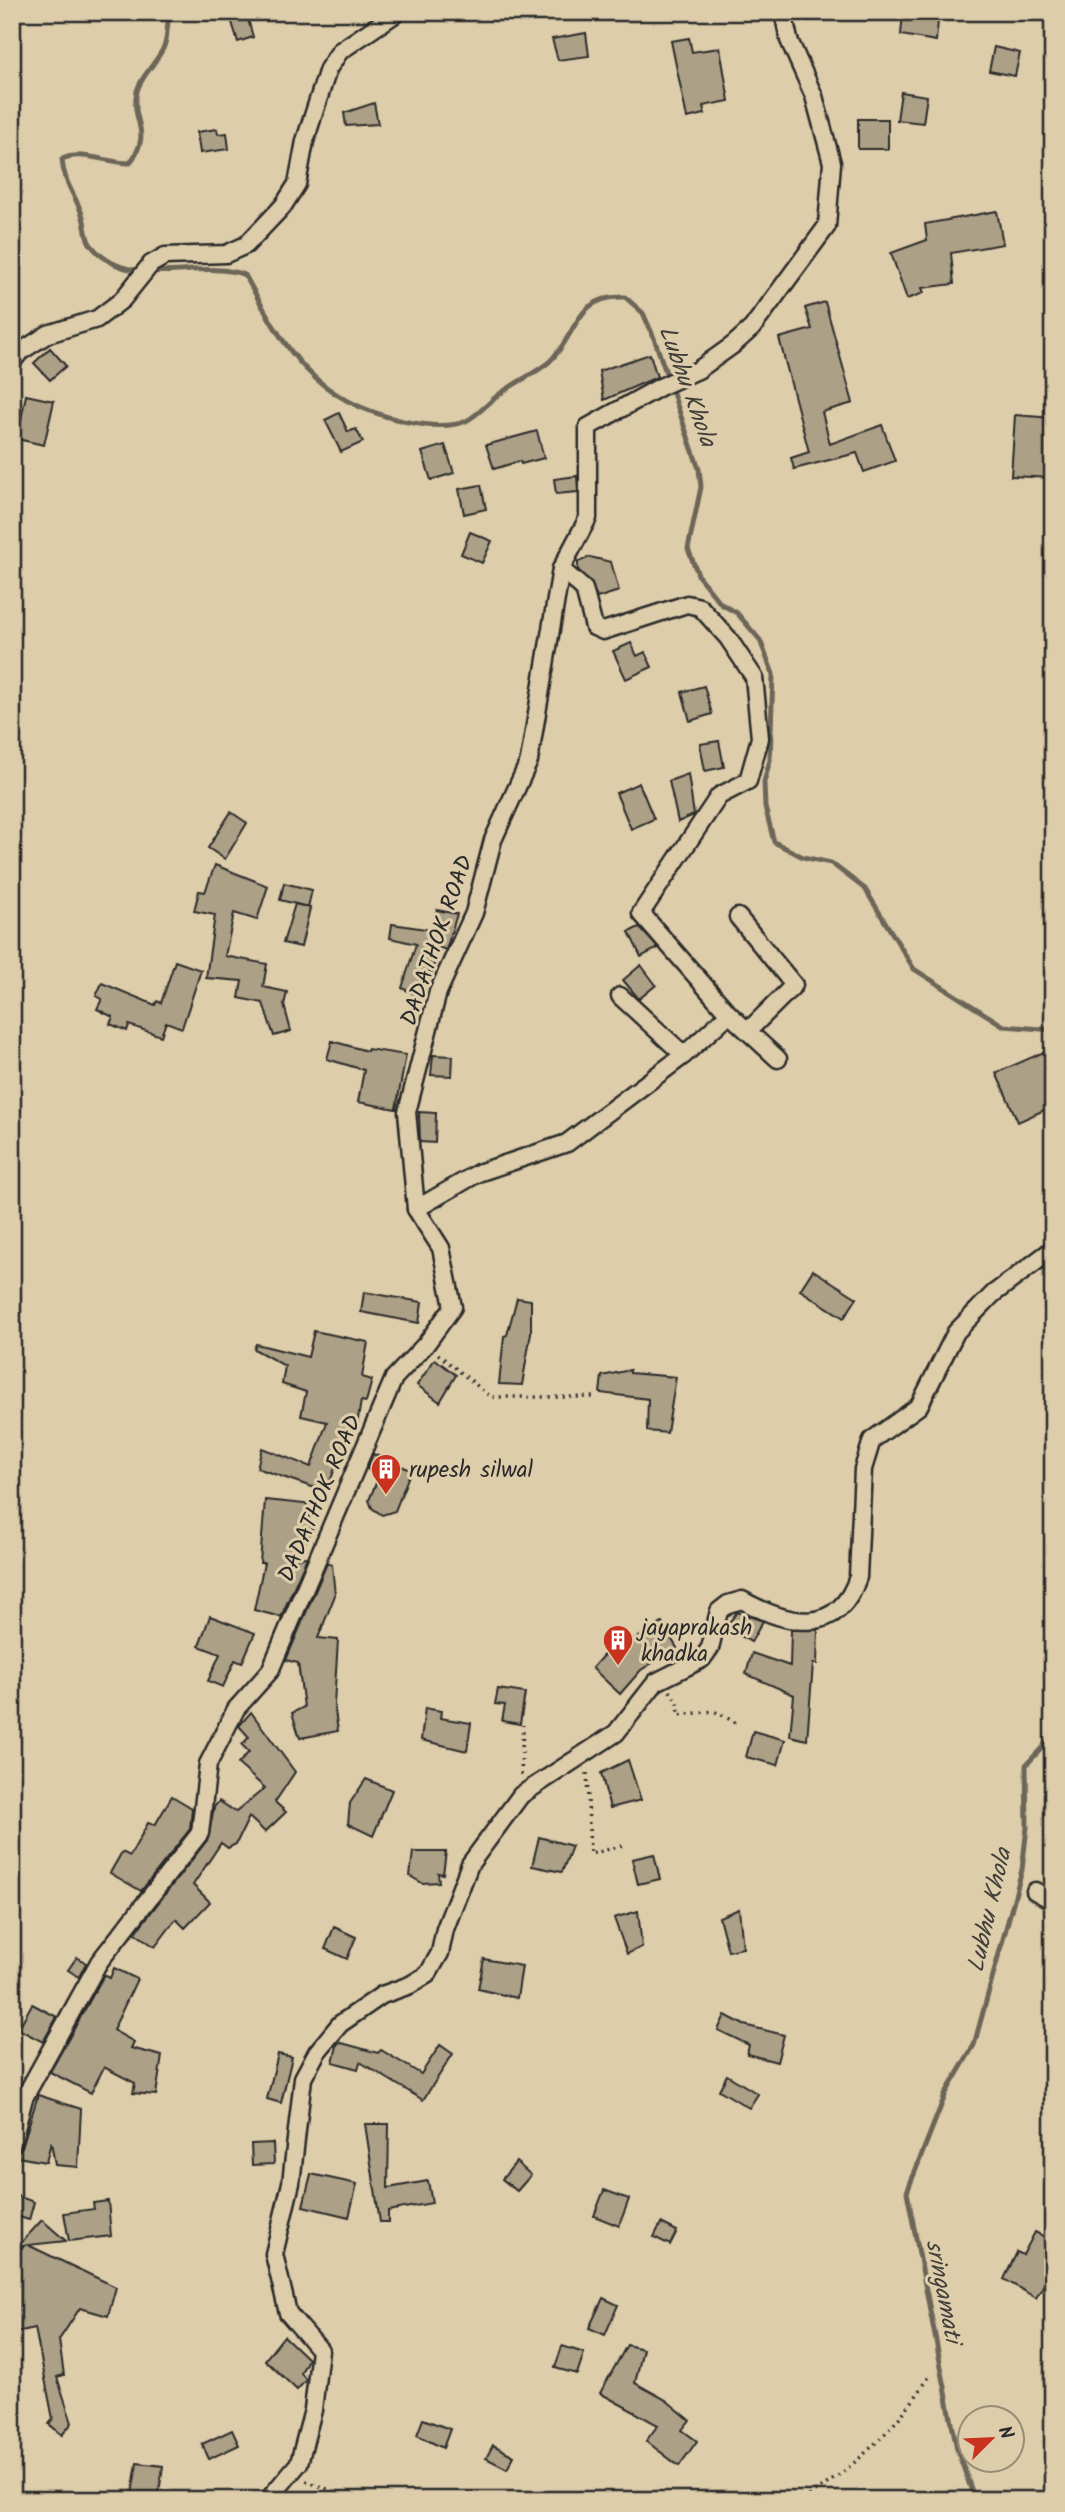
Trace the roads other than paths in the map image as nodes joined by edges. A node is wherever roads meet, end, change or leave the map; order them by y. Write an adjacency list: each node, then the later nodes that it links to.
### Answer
1 (398, 12): 3 (street)
2 (783, 12): 4 (street, DADATHOK ROAD)
3 (12, 362)
4 (561, 569): 7 (street); 11 (street, DADATHOK ROAD)
5 (738, 917): 8 (street)
6 (620, 996): 9 (street)
7 (729, 1014): 8 (street); 9 (street)
8 (748, 1031): 10 (street)
9 (684, 1055): 11 (street)
10 (778, 1059)
11 (416, 1209): 15 (street, DADATHOK ROAD)
12 (1053, 1250): 16 (street)
13 (1035, 1891): 14 (street)
14 (1053, 1901)
15 (12, 2144)
16 (268, 2500)

